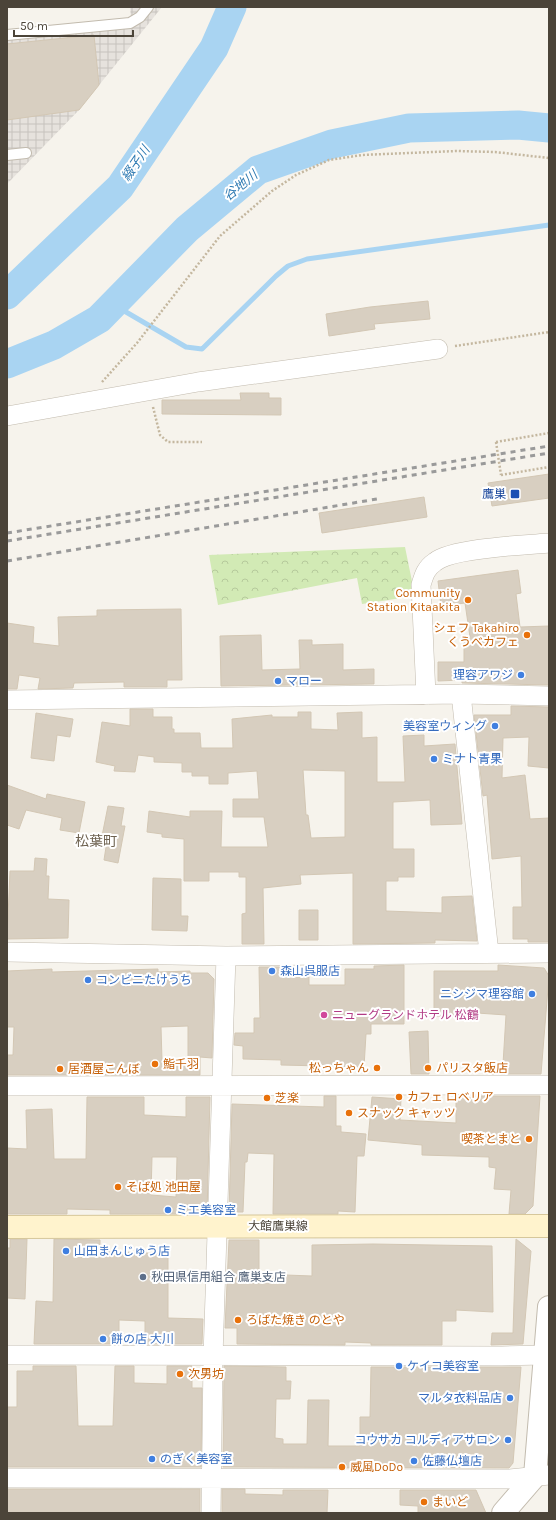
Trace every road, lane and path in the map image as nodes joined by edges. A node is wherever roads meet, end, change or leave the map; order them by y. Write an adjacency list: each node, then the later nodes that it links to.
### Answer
1 (148, 7): 2 (lane)
2 (7, 35)
3 (26, 153): 4 (lane)
4 (7, 155)
5 (549, 158): 8 (path)
6 (549, 332): 7 (path)
7 (438, 349): 9 (street)
8 (101, 382)
9 (149, 391): 10 (street); 12 (path)
10 (7, 416)
11 (549, 433): 13 (path, bridge)
12 (202, 442)
13 (549, 467)
14 (549, 543): 16 (street)
15 (461, 694): 16 (street); 17 (street); 20 (street)
16 (426, 695): 18 (street)
17 (549, 696)
18 (7, 700)
19 (7, 952): 22 (street)
20 (489, 953): 21 (street); 22 (street)
21 (549, 953)
22 (226, 956): 25 (street)
23 (549, 1085): 25 (street)
24 (7, 1086): 25 (street)
25 (220, 1086): 26 (street)
26 (217, 1226): 27 (main road, 大館鷹巣線); 28 (main road, 大館鷹巣線); 32 (street)
27 (549, 1226)
28 (7, 1227)
29 (549, 1306): 30 (street)
30 (547, 1354): 32 (street); 33 (street)
31 (7, 1355): 32 (street)
32 (213, 1357): 35 (street)
33 (542, 1476): 35 (street); 37 (street)
34 (7, 1478): 35 (street)
35 (212, 1479): 36 (street)
36 (212, 1513)
37 (504, 1513)

